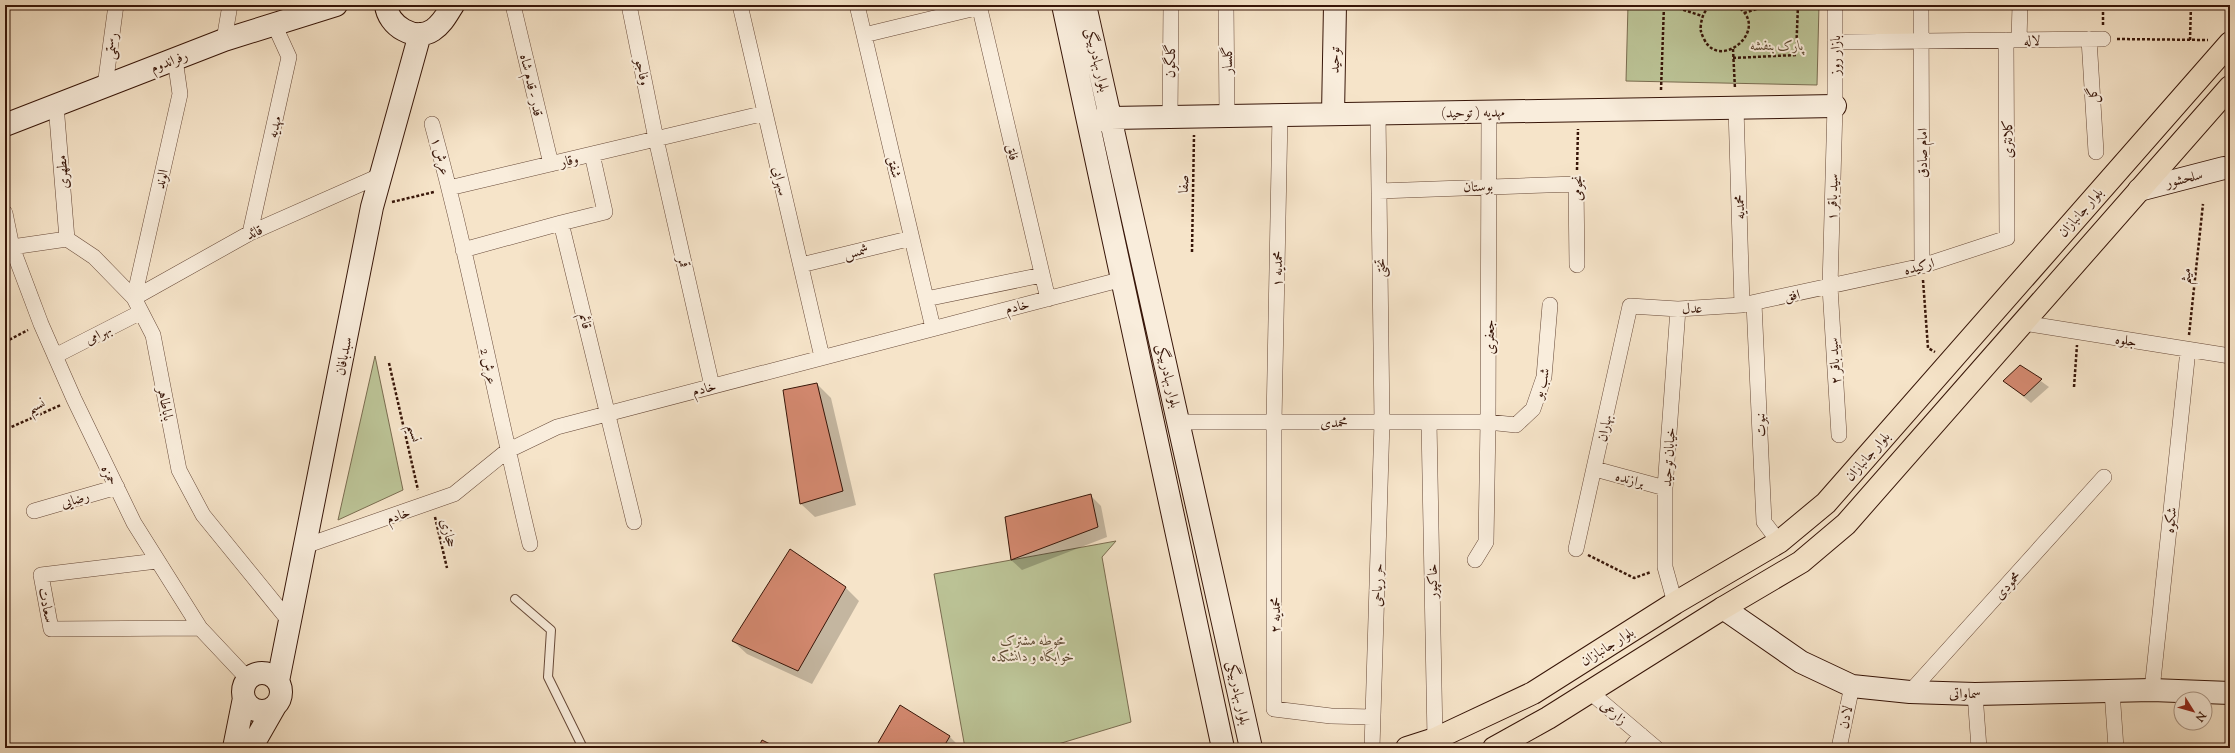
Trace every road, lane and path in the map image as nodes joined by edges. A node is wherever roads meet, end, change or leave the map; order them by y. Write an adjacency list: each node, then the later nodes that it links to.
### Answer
1 (116, 5): 42 (street, رستمی)
2 (230, 5): 33 (street)
3 (336, 5): 29 (street, رفراندوم)
4 (386, 5): 30 (street)
5 (453, 5): 30 (street)
6 (513, 5): 64 (street, قدر - قدم شاه)
7 (629, 5): 61 (street, وفاجو)
8 (740, 5): 50 (street, سهرابی)
9 (857, 5): 31 (street, شفق)
10 (1063, 5): 58 (street, بلوار بهادربیگی)
11 (1085, 5): 57 (street, بلوار بهادربیگی)
12 (1171, 5): 55 (street, گلگون)
13 (1226, 5): 54 (street, گلسار)
14 (1334, 5): 51 (street, توحید)
15 (1664, 5): 47 (path)
16 (1669, 5): 28 (path)
17 (1714, 5): 28 (path)
18 (1735, 5): 27 (path)
19 (1769, 5): 27 (path)
20 (1798, 5): 40 (path)
21 (1834, 5): 37 (street, بازار روز)
22 (1920, 5): 36 (street, امام صادق)
23 (2020, 5): 34 (street, کلانتری)
24 (2104, 5): 32 (path)
25 (2191, 5): 35 (path)
26 (979, 6): 31 (street); 86 (street, فلق)
27 (1744, 13): 39 (path)
28 (1702, 16): 39 (path)
29 (274, 24): 33 (street, رفراندوم); 76 (street, مهدیه)
30 (420, 34): 66 (street, سبدبافان)
31 (864, 35): 77 (street, شفق)
32 (2096, 39): 34 (street, لاله); 35 (path); 62 (street, گل)
33 (224, 40): 41 (street, رفراندوم)
34 (2013, 40): 36 (street, لاله); 78 (street, کلانتری)
35 (2190, 40): 38 (path)
36 (1922, 41): 37 (street, لاله); 85 (street, امام صادق)
37 (1835, 42): 45 (street, بازار روز)
38 (2222, 42): 106 (main road, بلوار جانبازان)
39 (1733, 49): 40 (path)
40 (1733, 58): 46 (path)
41 (175, 59): 42 (street, رفراندوم); 89 (street, الوند)
42 (105, 86): 44 (street, رفراندوم)
43 (2230, 87): 70 (main road, بلوار جانبازان)
44 (56, 105): 60 (street, رفراندوم); 79 (street, مطهری)
45 (1835, 106): 46 (street, مهدیه ( توحید)); 88 (street, سید باقر ۱)
46 (1736, 108): 47 (street, مهدیه ( توحید)); 92 (street, محمدیه)
47 (1660, 109): 48 (street, مهدیه ( توحید))
48 (1579, 110): 49 (street, مهدیه ( توحید)); 67 (path, نجومی)
49 (1489, 112): 52 (street, مهدیه ( توحید)); 68 (street, جعفری)
50 (765, 113): 61 (street, وقار); 83 (street, سهرابی)
51 (1333, 114): 52 (street, مهدیه ( توحید)); 53 (street, مهدیه ( توحید))
52 (1378, 114): 71 (street, تختی)
53 (1280, 115): 54 (street, مهدیه ( توحید)); 114 (street, محمدیه ۱)
54 (1227, 116): 56 (street, مهدیه ( توحید))
55 (1170, 117): 56 (street, مهدیه ( توحید)); 57 (street, مهدیه ( توحید))
56 (1194, 117): 82 (path, صفا)
57 (1110, 118): 58 (street, مهدیه ( توحید)); 113 (street, بلوار بهادربیگی)
58 (1090, 123): 87 (street, بلوار بهادربیگی)
59 (432, 124): 69 (street, عرش ۱)
60 (5, 125)
61 (656, 139): 63 (street, وقار); 109 (street, قمر)
62 (2096, 152)
63 (592, 154): 64 (street, وقار); 75 (street)
64 (551, 164): 69 (street, وقار)
65 (2230, 170): 70 (street, سلحشور)
66 (379, 176): 73 (street, سبدبافان); 76 (street, قائد)
67 (1576, 184): 68 (street, بوستان); 84 (street, نجومی)
68 (1489, 186): 71 (street, بوستان); 117 (street, جعفری)
69 (449, 188): 73 (path); 81 (street, عرش 2)
70 (2139, 190): 97 (main road, بلوار جانبازان)
71 (1379, 191): 115 (street, تختی)
72 (2203, 204): 102 (path, میثم)
73 (372, 207): 130 (street, سبدبافان)
74 (5, 213): 80 (street, حمزه)
75 (562, 223): 81 (street); 112 (street, قائم)
76 (250, 233): 89 (street, قائد)
77 (912, 238): 83 (street, شمس); 91 (street, شفق)
78 (2007, 238): 85 (street, ارکیده)
79 (68, 239): 80 (street); 89 (street, باباطاهر)
80 (9, 248): 98 (street, حمزه)
81 (463, 250): 120 (street, عرش 2)
82 (1192, 252)
83 (801, 265): 105 (street, سهرابی)
84 (1577, 265)
85 (1922, 266): 88 (street, ارکیده); 106 (path)
86 (1042, 275): 90 (street, فلق); 91 (street)
87 (1123, 279): 90 (street, خادم); 157 (street, بلوار بهادربیگی)
88 (1830, 287): 92 (street, افق); 119 (street, سید باقر ۲)
89 (134, 298): 96 (street, باباطاهر)
90 (1048, 298): 99 (street, خادم)
91 (926, 299): 99 (street, شفق)
92 (1748, 304): 95 (street, عدل); 128 (street, نبوت)
93 (1550, 305): 117 (street, شب بو)
94 (1630, 306): 95 (street, عدل); 121 (street, بهاران)
95 (1678, 309): 124 (street, خیابان توحید)
96 (141, 312): 103 (street, بهرامی); 139 (street, باباطاهر)
97 (2023, 323): 100 (street, جلوه); 108 (main road, بلوار جانبازان)
98 (41, 324): 101 (path); 103 (street, حمزه)
99 (933, 328): 105 (street, خادم)
100 (2078, 332): 102 (street, جلوه); 110 (path)
101 (5, 342)
102 (2188, 350): 104 (street, جلوه); 144 (street, شکوه)
103 (55, 356): 111 (street, حمزه)
104 (2230, 356)
105 (822, 357): 109 (street, خادم)
106 (1950, 361): 108 (main road); 128 (main road, بلوار جانبازان)
107 (389, 363): 125 (path, نسیم)
108 (1974, 380): 138 (main road, بلوار جانبازان)
109 (712, 386): 112 (street, خادم)
110 (2074, 387)
111 (74, 399): 118 (path, نسیم); 123 (street, حمزه)
112 (609, 412): 120 (street, خادم); 127 (street, قائم)
113 (1179, 422): 114 (street, محمدی); 158 (street, بلوار بهادربیگی)
114 (1274, 422): 115 (street, محمدی); 151 (street, محمدیه ۲)
115 (1382, 422): 116 (street, محمدی); 151 (street, حر ریاحی)
116 (1429, 422): 117 (street, محمدی); 153 (street, خاکپور)
117 (1488, 422): 132 (street, جعفری)
118 (7, 429)
119 (1839, 435)
120 (507, 451): 125 (street, خادم); 129 (street, عرش 2)
121 (1595, 469): 124 (street, برازنده); 131 (street, بهاران)
122 (2104, 477): 147 (street, محمودی)
123 (116, 487): 126 (street, رضایی); 133 (street, حمزه)
124 (1665, 488): 134 (street, خیابان توحید)
125 (426, 504): 130 (street, خادم); 135 (path, حجازی)
126 (34, 511)
127 (634, 522)
128 (1779, 542): 137 (main road, بلوار جانبازان)
129 (530, 544)
130 (305, 546): 139 (street, سبدبافان)
131 (1576, 549): 134 (path)
132 (1475, 560)
133 (157, 561): 140 (street, حمزه); 140 (street, سعادت)
134 (1665, 567): 137 (street, خیابان توحید)
135 (447, 568)
136 (515, 599): 156 (lane)
137 (1675, 603): 153 (main road, بلوار جانبازان)
138 (1723, 608): 142 (street, سماواتی); 146 (main road, بلوار جانبازان)
139 (290, 622): 141 (street, سبدبافان)
140 (200, 628): 143 (street, حمزه)
141 (278, 681): 143 (street); 150 (street)
142 (1852, 686): 147 (street, سماواتی); 164 (street, لادن)
143 (246, 689): 150 (street); 154 (street)
144 (2152, 690): 145 (street, سماواتی); 148 (street, سماواتی)
145 (2112, 691): 149 (street, سماواتی); 166 (street)
146 (1590, 692): 152 (street, زارعی); 161 (main road, بلوار جانبازان)
147 (1910, 692): 149 (street, سماواتی)
148 (2230, 693)
149 (1975, 694): 165 (street)
150 (275, 706): 155 (street)
151 (1372, 717): 159 (street, حر ریاحی)
152 (1641, 735): 162 (street); 163 (street, زارعی)
153 (1435, 739): 160 (main road, بلوار جانبازان)
154 (234, 748)
155 (251, 748)
156 (583, 748)
157 (1223, 748)
158 (1251, 748)
159 (1372, 748)
160 (1406, 748)
161 (1494, 748)
162 (1631, 748)
163 (1656, 748)
164 (1839, 748)
165 (1979, 748)
166 (2116, 748)

